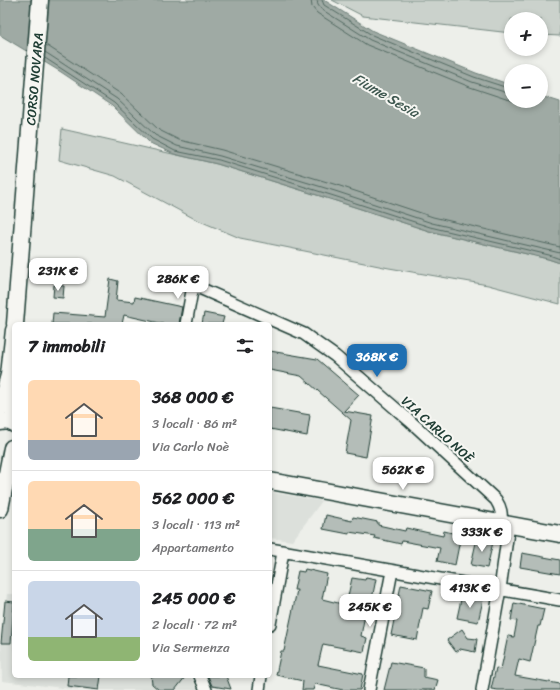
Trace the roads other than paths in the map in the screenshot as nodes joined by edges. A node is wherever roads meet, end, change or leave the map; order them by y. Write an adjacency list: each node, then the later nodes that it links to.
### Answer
1 (40, 0): 2 (main road, CORSO NOVARA)
2 (14, 322)
3 (186, 322): 13 (street, VIA CARLO NOÈ)
4 (12, 348): 5 (main road)
5 (9, 375): 6 (main road); 7 (main road)
6 (12, 401)
7 (0, 407)
8 (0, 422): 9 (main road)
9 (12, 423)
10 (9, 447): 12 (main road)
11 (272, 481): 13 (main road)
12 (0, 509)
13 (505, 523): 14 (main road); 18 (street, VIA CARLO NOÈ)
14 (560, 534)
15 (272, 550): 16 (street)
16 (282, 552): 17 (street); 20 (street)
17 (392, 571): 18 (street); 25 (street)
18 (500, 589): 19 (street); 26 (street, VIA CARLO NOÈ)
19 (560, 600)
20 (272, 612)
21 (201, 678): 23 (street)
22 (261, 678): 24 (street)
23 (206, 690)
24 (259, 690)
25 (369, 690)
26 (482, 690)

